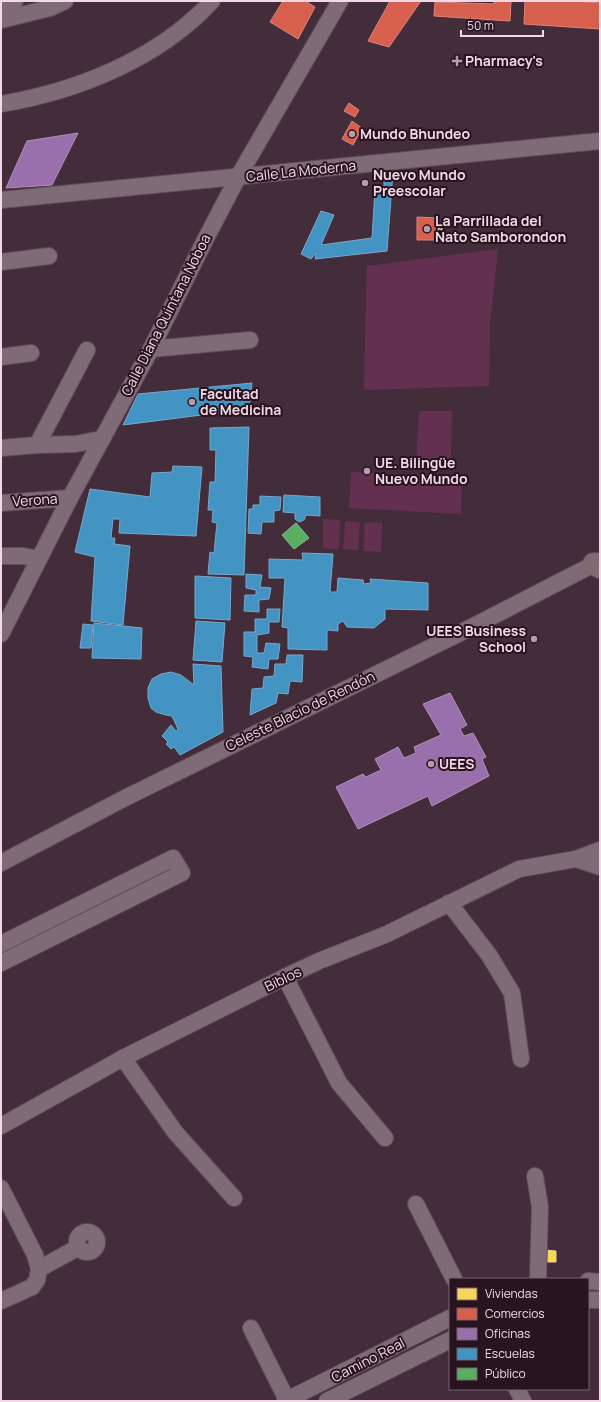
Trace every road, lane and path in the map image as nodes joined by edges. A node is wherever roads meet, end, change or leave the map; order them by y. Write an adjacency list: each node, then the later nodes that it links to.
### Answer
1 (15, 1): 5 (street)
2 (65, 1): 6 (street)
3 (212, 1): 7 (street)
4 (340, 1): 9 (street, Calle Diana Quintana Noboa)
5 (1, 5)
6 (1, 20)
7 (1, 104)
8 (600, 141): 9 (street, Calle La Moderna)
9 (238, 177): 10 (street, Calle La Moderna); 14 (street, Calle Diana Quintana Noboa)
10 (1, 200)
11 (50, 256): 12 (street)
12 (1, 262)
13 (250, 340): 14 (street)
14 (151, 349): 18 (street, Calle Diana Quintana Noboa)
15 (87, 350): 19 (street)
16 (31, 353): 17 (street)
17 (1, 357)
18 (101, 439): 19 (street); 21 (street, Calle Diana Quintana Noboa)
19 (37, 445): 20 (street)
20 (1, 448)
21 (70, 498): 22 (street, Verona); 24 (street, Calle Diana Quintana Noboa)
22 (1, 503)
23 (1, 556): 24 (street)
24 (39, 559): 26 (street, Calle Diana Quintana Noboa)
25 (598, 564): 29 (street, Celeste Blacio de Rendón)
26 (1, 634)
27 (600, 850): 28 (street, Biblos)
28 (576, 859): 30 (street, Biblos); 32 (street, Biblos)
29 (1, 863)
30 (600, 867)
31 (99, 895): 33 (street); 33 (street); 34 (street)
32 (449, 903): 38 (street, Biblos); 40 (street)
33 (107, 910): 35 (street)
34 (50, 919): 35 (street); 36 (street)
35 (58, 934): 37 (street)
36 (1, 944)
37 (3, 958)
38 (285, 977): 39 (street, Biblos); 42 (street)
39 (123, 1058): 41 (street, Biblos); 45 (street)
40 (521, 1059)
41 (1, 1126)
42 (385, 1138)
43 (535, 1176): 50 (street)
44 (1, 1188): 48 (street)
45 (234, 1198)
46 (416, 1204): 49 (street)
47 (79, 1248): 48 (street)
48 (39, 1269): 55 (street)
49 (453, 1278)
50 (538, 1278)
51 (589, 1281): 52 (street)
52 (600, 1282)
53 (589, 1300): 54 (street)
54 (600, 1300)
55 (1, 1301)
56 (449, 1319): 59 (street, Camino Real)
57 (251, 1328): 62 (street)
58 (449, 1340): 60 (street, Camino Real)
59 (374, 1357): 60 (street); 62 (street, Camino Real)
60 (380, 1374): 63 (street, Camino Real)
61 (517, 1390): 64 (street)
62 (286, 1401)
63 (327, 1401)
64 (523, 1401)

